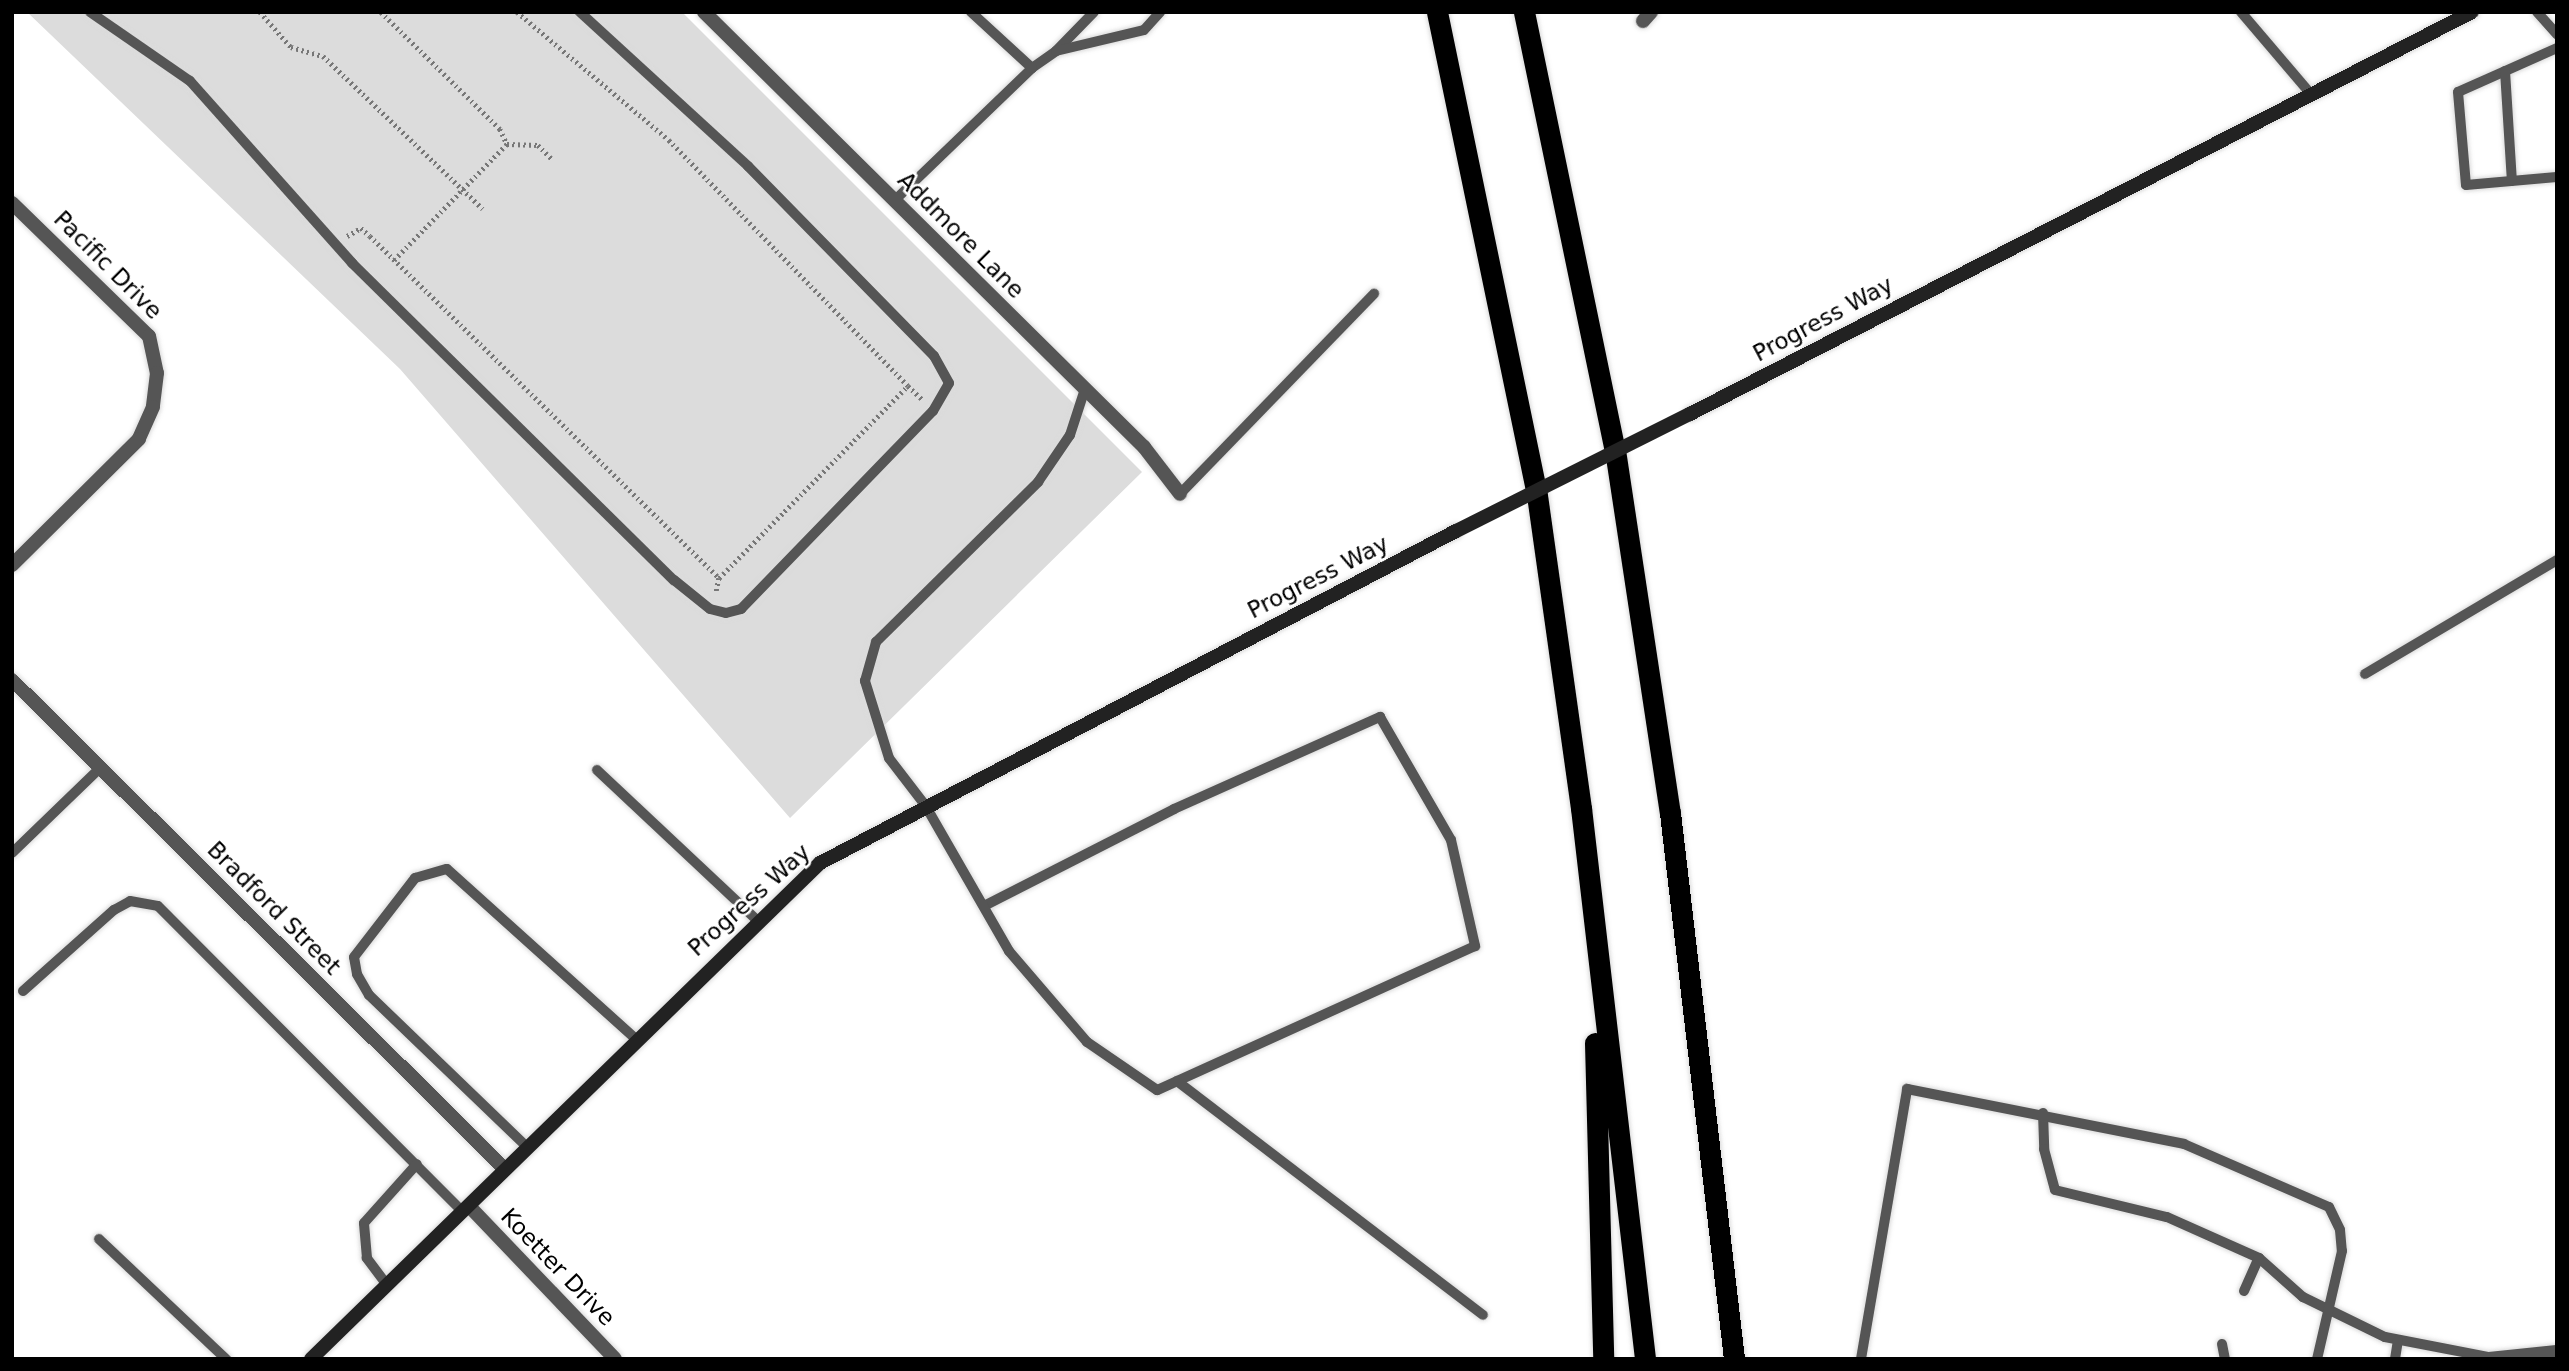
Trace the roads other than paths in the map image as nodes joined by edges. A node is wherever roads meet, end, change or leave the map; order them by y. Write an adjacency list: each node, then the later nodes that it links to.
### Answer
1 (90, 12): 2 (lane)
2 (580, 12)
3 (704, 12): 20 (street, Addmore Lane)
4 (971, 12): 15 (lane)
5 (1094, 12): 14 (lane)
6 (1160, 12): 14 (lane)
7 (1437, 12): 33 (highway)
8 (1524, 12): 59 (highway)
9 (2241, 12): 17 (lane)
10 (2472, 12): 17 (street, Progress Way)
11 (2537, 12): 12 (lane)
12 (2557, 34)
13 (2557, 48): 16 (lane)
14 (1056, 51): 15 (lane)
15 (1032, 68): 20 (lane)
16 (2505, 71): 19 (lane); 19 (lane)
17 (2309, 92): 31 (street, Progress Way, bridge)
18 (2557, 177): 19 (lane)
19 (2512, 181)
20 (895, 200): 23 (street, Addmore Lane)
21 (12, 202): 26 (street, Pacific Drive)
22 (1374, 294): 24 (lane)
23 (1084, 392): 24 (street, Addmore Lane); 31 (lane)
24 (1180, 494)
25 (2557, 560): 27 (lane)
26 (12, 565)
27 (2365, 674)
28 (12, 680): 29 (street, Bradford Street)
29 (101, 767): 32 (lane); 42 (street, Bradford Street)
30 (597, 770): 35 (lane)
31 (925, 805): 34 (lane); 35 (street, Progress Way)
32 (12, 853)
33 (1591, 898): 57 (highway); 58 (highway)
34 (984, 906): 38 (lane); 38 (lane)
35 (758, 921): 37 (street, Progress Way)
36 (23, 991): 41 (lane)
37 (635, 1038): 40 (street, Progress Way); 40 (lane)
38 (1177, 1081): 49 (lane)
39 (2043, 1113): 45 (lane); 48 (lane); 60 (lane)
40 (526, 1146): 42 (street, Progress Way)
41 (417, 1164): 43 (lane); 46 (lane)
42 (504, 1168): 43 (street, Progress Way)
43 (466, 1209): 46 (street, Progress Way); 56 (street, Koetter Drive)
44 (99, 1239): 54 (lane)
45 (2259, 1258): 47 (lane); 48 (lane)
46 (387, 1285): 55 (street, Progress Way)
47 (2244, 1291)
48 (2326, 1308): 50 (lane); 62 (lane)
49 (1483, 1315)
50 (2398, 1340): 53 (lane); 63 (lane)
51 (2222, 1344): 61 (lane)
52 (2557, 1352): 53 (street)
53 (2489, 1358)
54 (226, 1359)
55 (311, 1359)
56 (615, 1359)
57 (1603, 1359)
58 (1645, 1359)
59 (1734, 1359)
60 (1861, 1359)
61 (2225, 1359)
62 (2317, 1359)
63 (2395, 1359)

